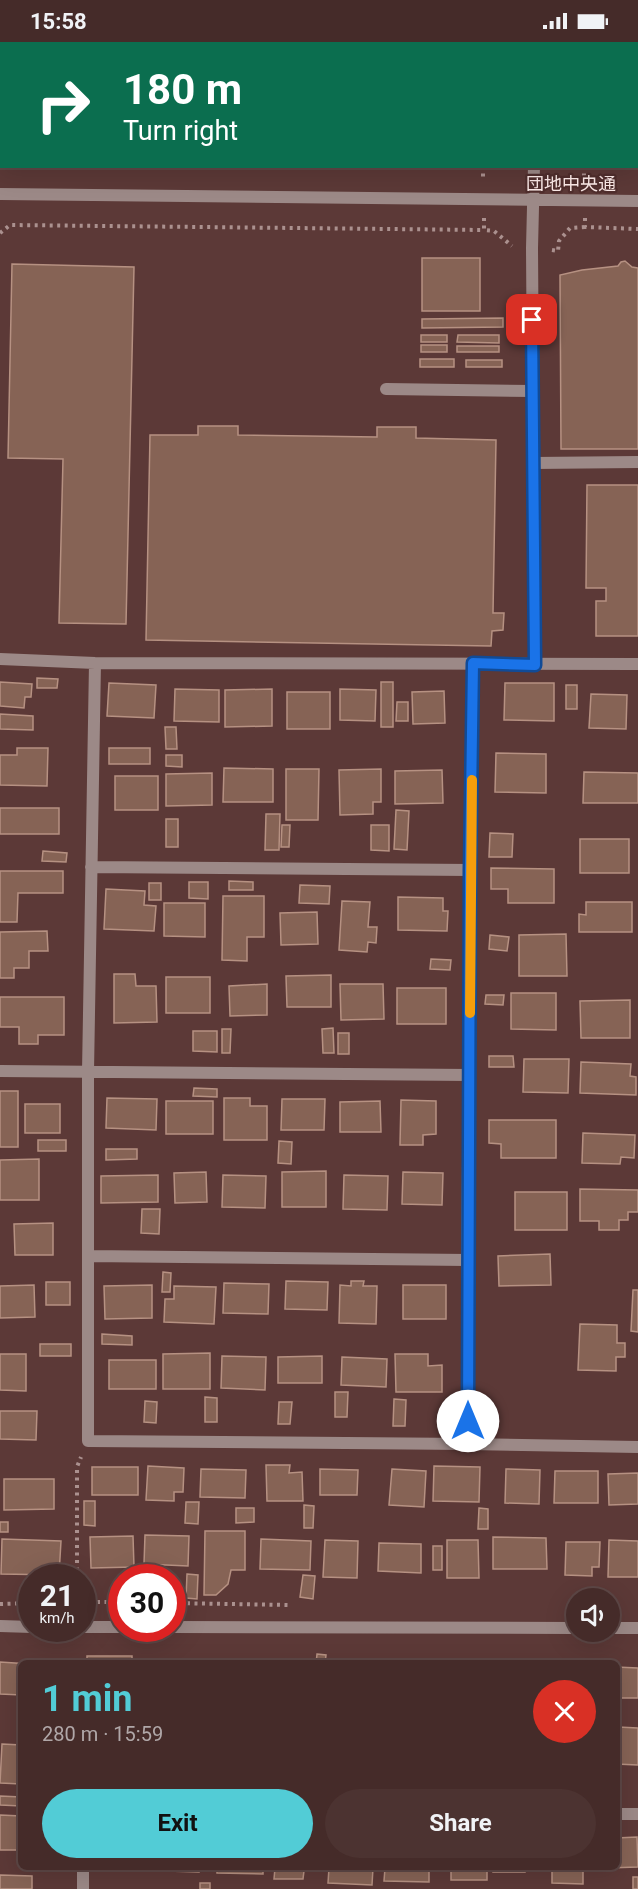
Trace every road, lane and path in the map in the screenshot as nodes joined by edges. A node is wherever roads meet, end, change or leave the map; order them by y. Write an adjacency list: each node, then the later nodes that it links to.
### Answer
1 (534, 168): 3 (street)
2 (0, 194): 3 (street, 団地中央通)
3 (534, 201): 4 (street, 団地中央通); 10 (street)
4 (585, 201): 5 (street, 団地中央通); 6 (path)
5 (638, 201)
6 (638, 228)
7 (484, 230): 8 (path)
8 (0, 232)
9 (386, 389): 10 (street)
10 (533, 391): 12 (street)
11 (638, 462): 12 (street)
12 (533, 463): 17 (street)
13 (0, 659): 14 (street)
14 (95, 663): 15 (street); 18 (street)
15 (473, 663): 17 (street); 19 (street)
16 (638, 664): 17 (street)
17 (535, 665)
18 (91, 867): 19 (street); 21 (street)
19 (470, 870): 22 (street)
20 (0, 1071): 21 (street)
21 (88, 1072): 22 (street); 23 (street)
22 (470, 1075): 24 (street)
23 (88, 1256): 24 (street); 25 (street)
24 (467, 1260): 26 (street)
25 (88, 1441): 26 (street); 28 (path)
26 (468, 1444): 27 (street)
27 (638, 1447)
28 (77, 1564)
29 (18, 1603): 30 (path)
30 (0, 1604)
31 (0, 1626): 32 (street)
32 (18, 1627)
33 (186, 1627): 34 (street)
34 (566, 1628)
35 (620, 1628): 36 (street)
36 (638, 1628)
37 (620, 1814): 38 (street)
38 (638, 1814)
39 (83, 1870): 40 (street)
40 (83, 1889)

